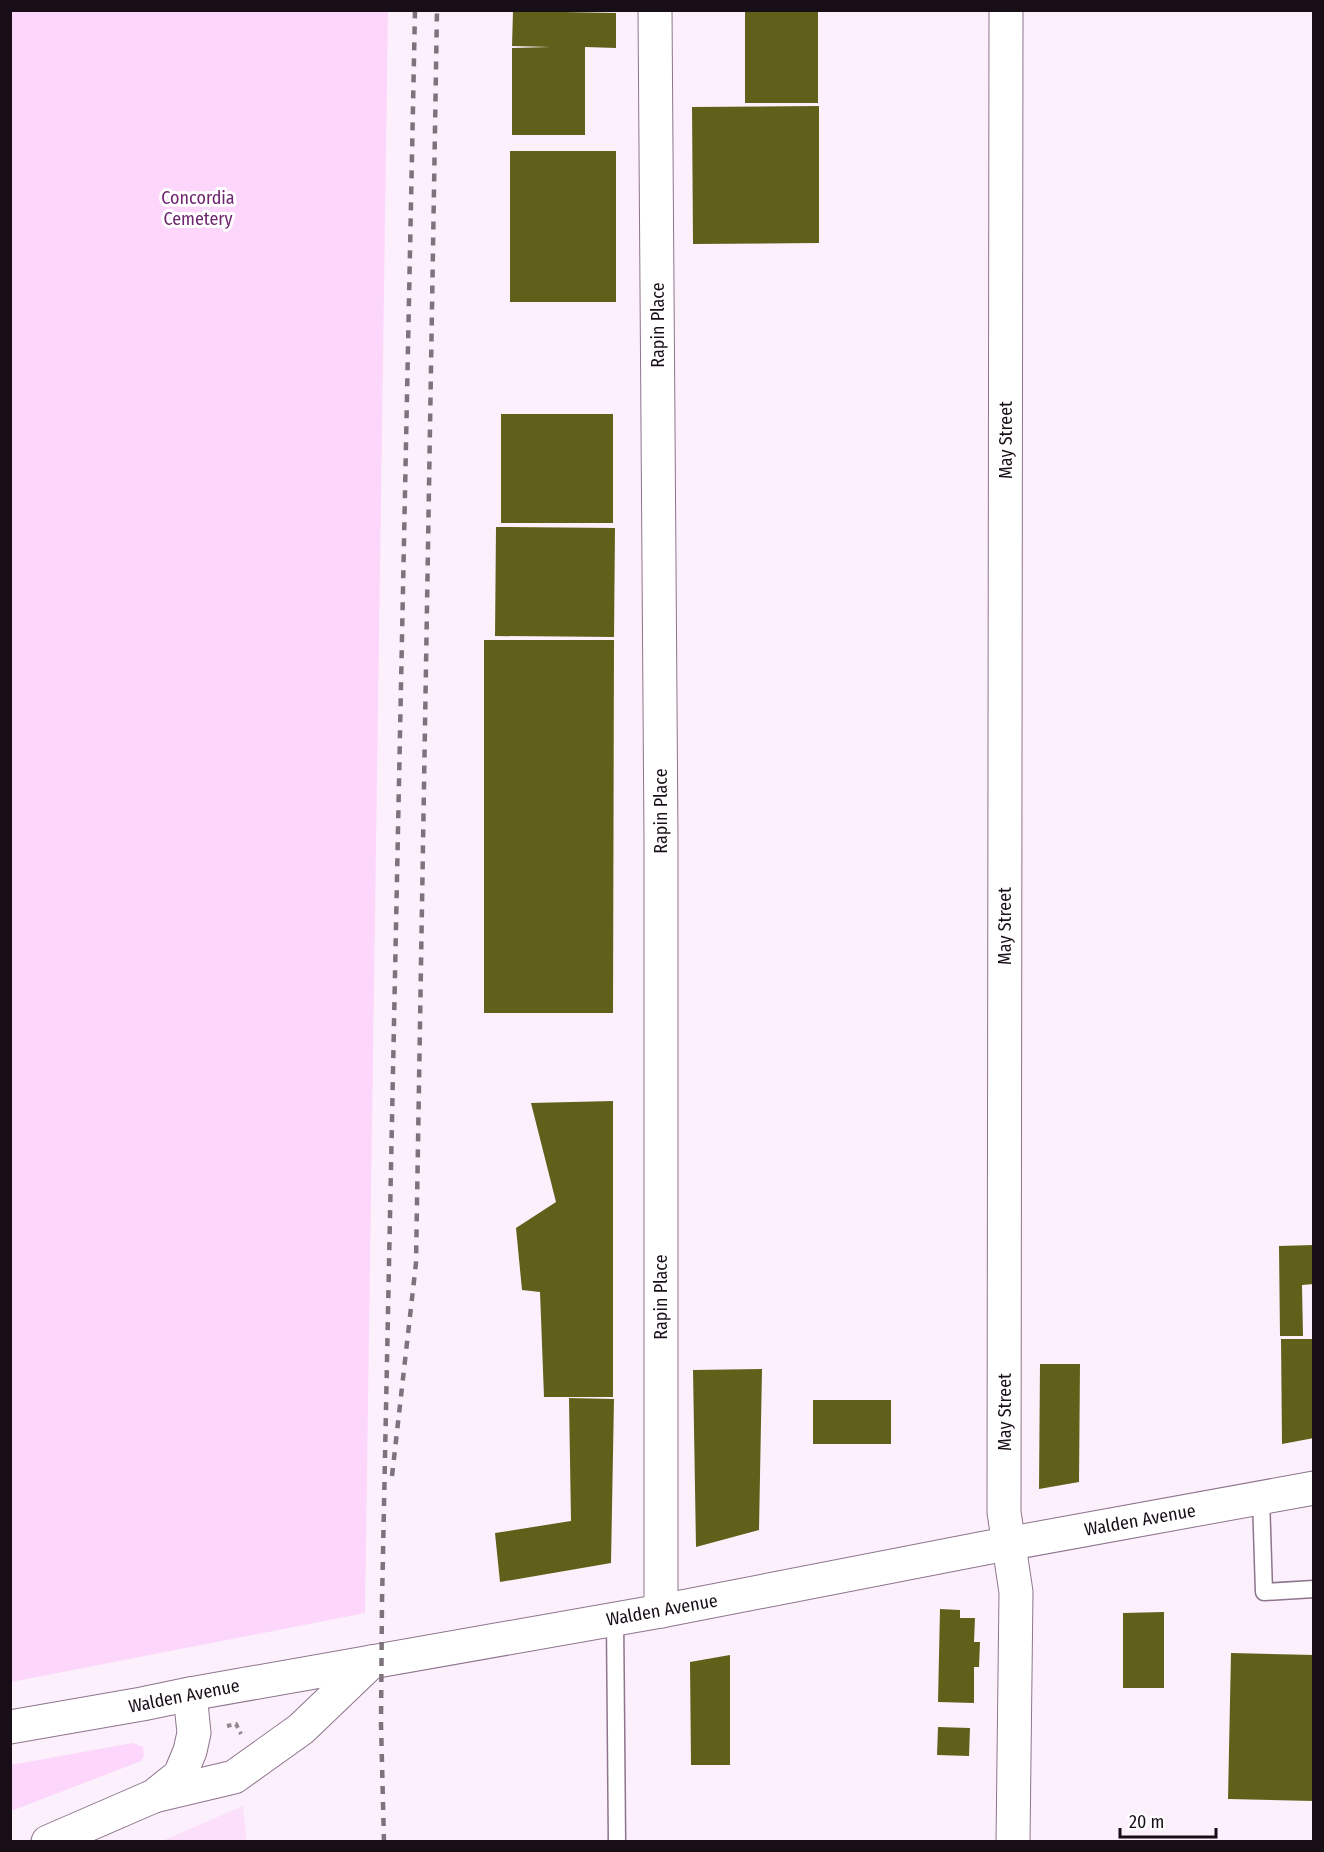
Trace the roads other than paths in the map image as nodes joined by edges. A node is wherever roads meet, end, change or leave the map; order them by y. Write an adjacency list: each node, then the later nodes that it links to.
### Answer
1 (655, 10): 7 (street, Rapin Place)
2 (1006, 10): 5 (street, May Street)
3 (1314, 1488): 4 (street, Walden Avenue)
4 (1261, 1498): 5 (street, Walden Avenue); 6 (lane)
5 (1008, 1544): 7 (street, Walden Avenue); 15 (street, May Street)
6 (1314, 1589)
7 (661, 1611): 8 (street, Walden Avenue)
8 (615, 1618): 9 (street, Walden Avenue); 14 (lane)
9 (371, 1662): 10 (street, Walden Avenue); 12 (street)
10 (190, 1694): 11 (street, Walden Avenue); 12 (street)
11 (10, 1727)
12 (154, 1796): 13 (street)
13 (48, 1842)
14 (618, 1842)
15 (1013, 1842)

